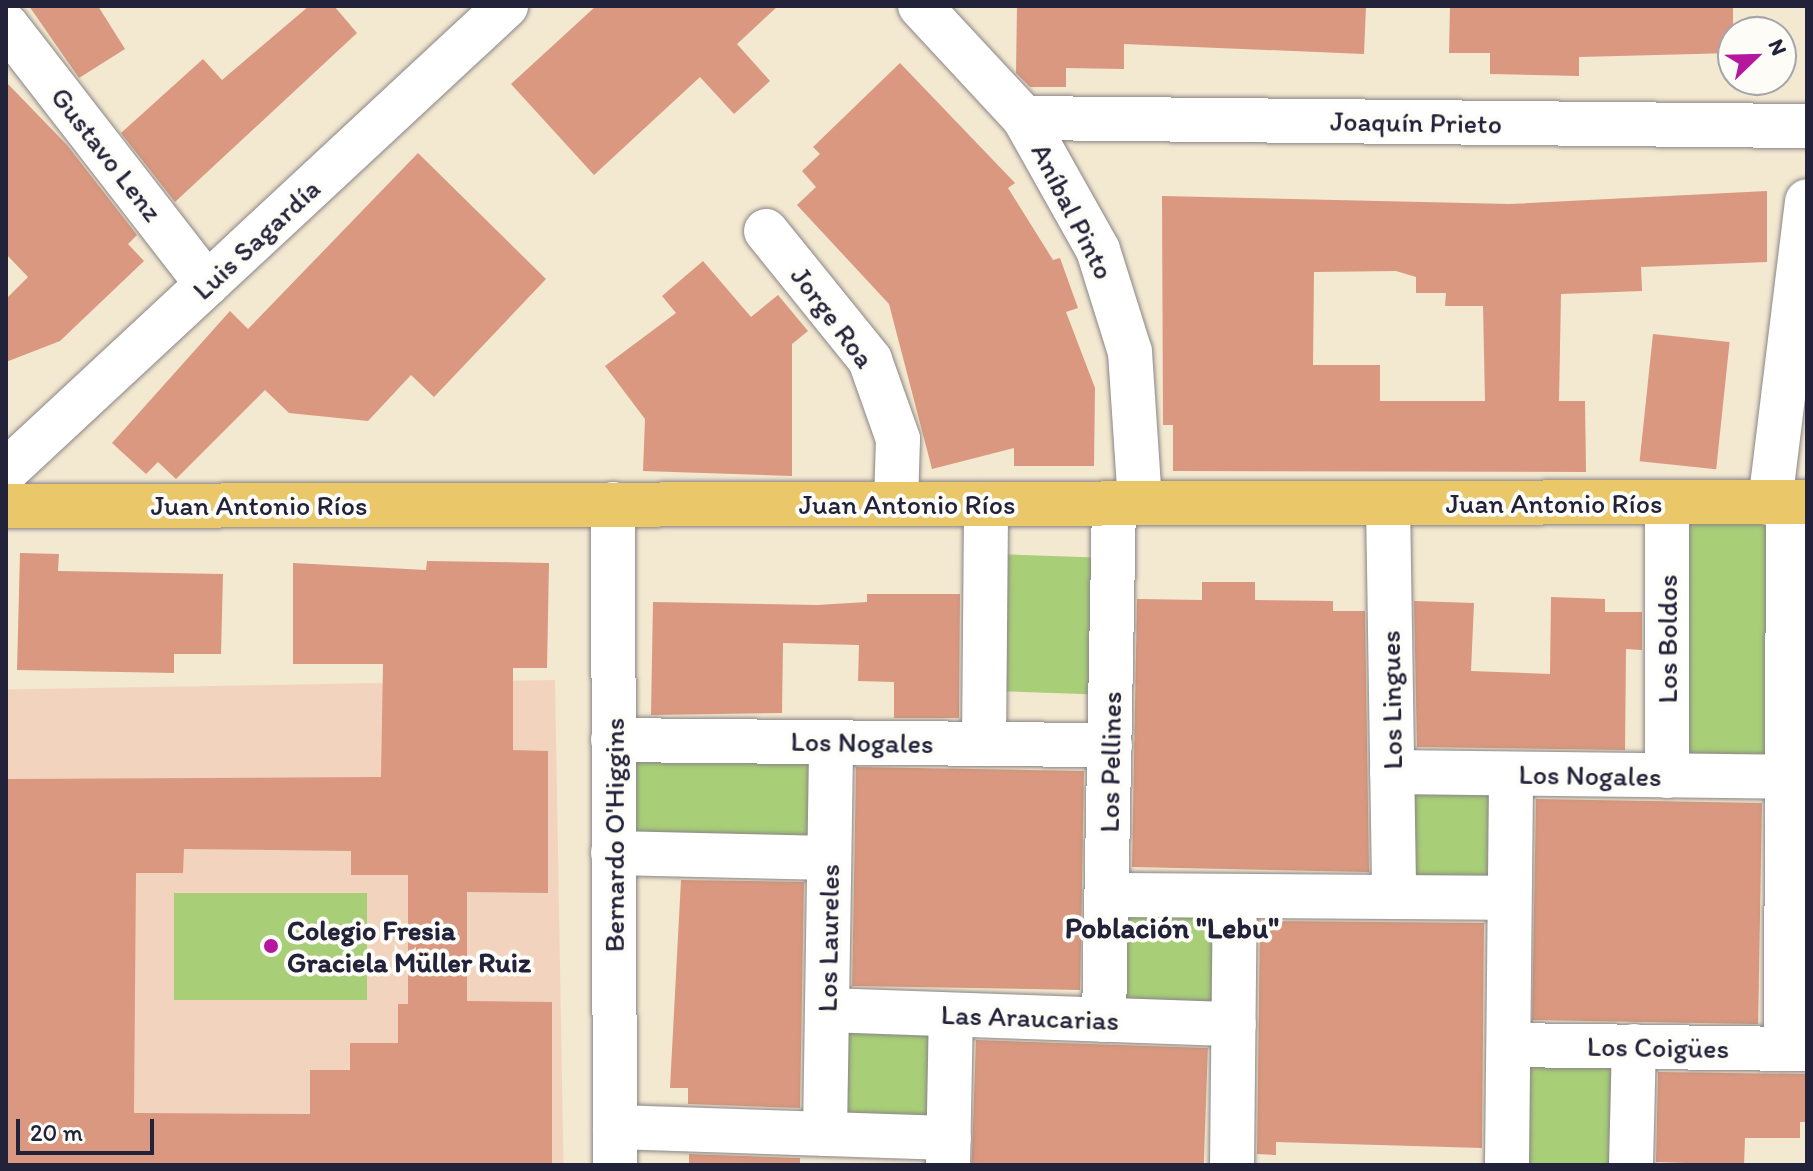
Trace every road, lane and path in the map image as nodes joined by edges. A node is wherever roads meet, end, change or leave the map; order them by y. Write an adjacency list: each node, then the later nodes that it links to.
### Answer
1 (920, 6): 4 (street, Aníbal Pinto)
2 (480, 14): 8 (street, Luis Sagardía)
3 (6, 25): 8 (street, Gustavo Lenz)
4 (1024, 118): 5 (street, Joaquín Prieto); 12 (street, Aníbal Pinto)
5 (1807, 126)
6 (1807, 201): 11 (street)
7 (766, 231): 15 (street, Jorge Roa)
8 (207, 284): 9 (street, Luis Sagardía)
9 (6, 471)
10 (1667, 502): 11 (main road, Juan Antonio Ríos); 13 (main road, Juan Antonio Ríos); 24 (street, Los Boldos)
11 (1788, 502): 25 (street)
12 (1127, 503): 13 (main road, Juan Antonio Ríos); 16 (main road, Juan Antonio Ríos); 21 (street, Los Pellines)
13 (1388, 503): 22 (street, Los Lingues)
14 (613, 504): 15 (main road, Juan Antonio Ríos); 17 (main road, Juan Antonio Ríos); 18 (street, Bernardo O'Higgins)
15 (896, 504): 16 (main road, Juan Antonio Ríos)
16 (986, 504): 20 (street)
17 (6, 506)
18 (613, 740): 19 (street, Los Nogales); 26 (street, Bernardo O'Higgins)
19 (831, 742): 20 (street, Los Nogales); 27 (street, Los Laureles)
20 (984, 744): 21 (street, Los Nogales)
21 (1110, 745): 29 (street, Los Pellines)
22 (1392, 772): 23 (street, Los Nogales); 31 (street, Los Lingues)
23 (1511, 774): 24 (street, Los Nogales); 32 (street)
24 (1667, 776): 25 (street, Los Nogales)
25 (1787, 777): 28 (street)
26 (613, 853): 27 (street); 41 (street, Bernardo O'Higgins)
27 (829, 858): 33 (street, Los Laureles)
28 (1797, 878): 39 (street)
29 (1107, 895): 30 (street); 35 (street, Los Pellines)
30 (1235, 896): 31 (street); 36 (street)
31 (1394, 897): 32 (street)
32 (1509, 898): 37 (street)
33 (827, 1010): 34 (street, Las Araucarias); 40 (street, Los Laureles)
34 (951, 1015): 35 (street, Las Araucarias); 42 (street)
35 (1104, 1020): 36 (street, Las Araucarias)
36 (1234, 1024): 43 (street)
37 (1509, 1045): 38 (street, Los Coigües); 45 (street)
38 (1634, 1046): 39 (street, Los Coigües); 46 (street)
39 (1796, 1049)
40 (825, 1134): 41 (street); 42 (street)
41 (615, 1146)
42 (948, 1152)
43 (1232, 1165): 44 (street)
44 (1247, 1165)
45 (1507, 1165)
46 (1631, 1165)

